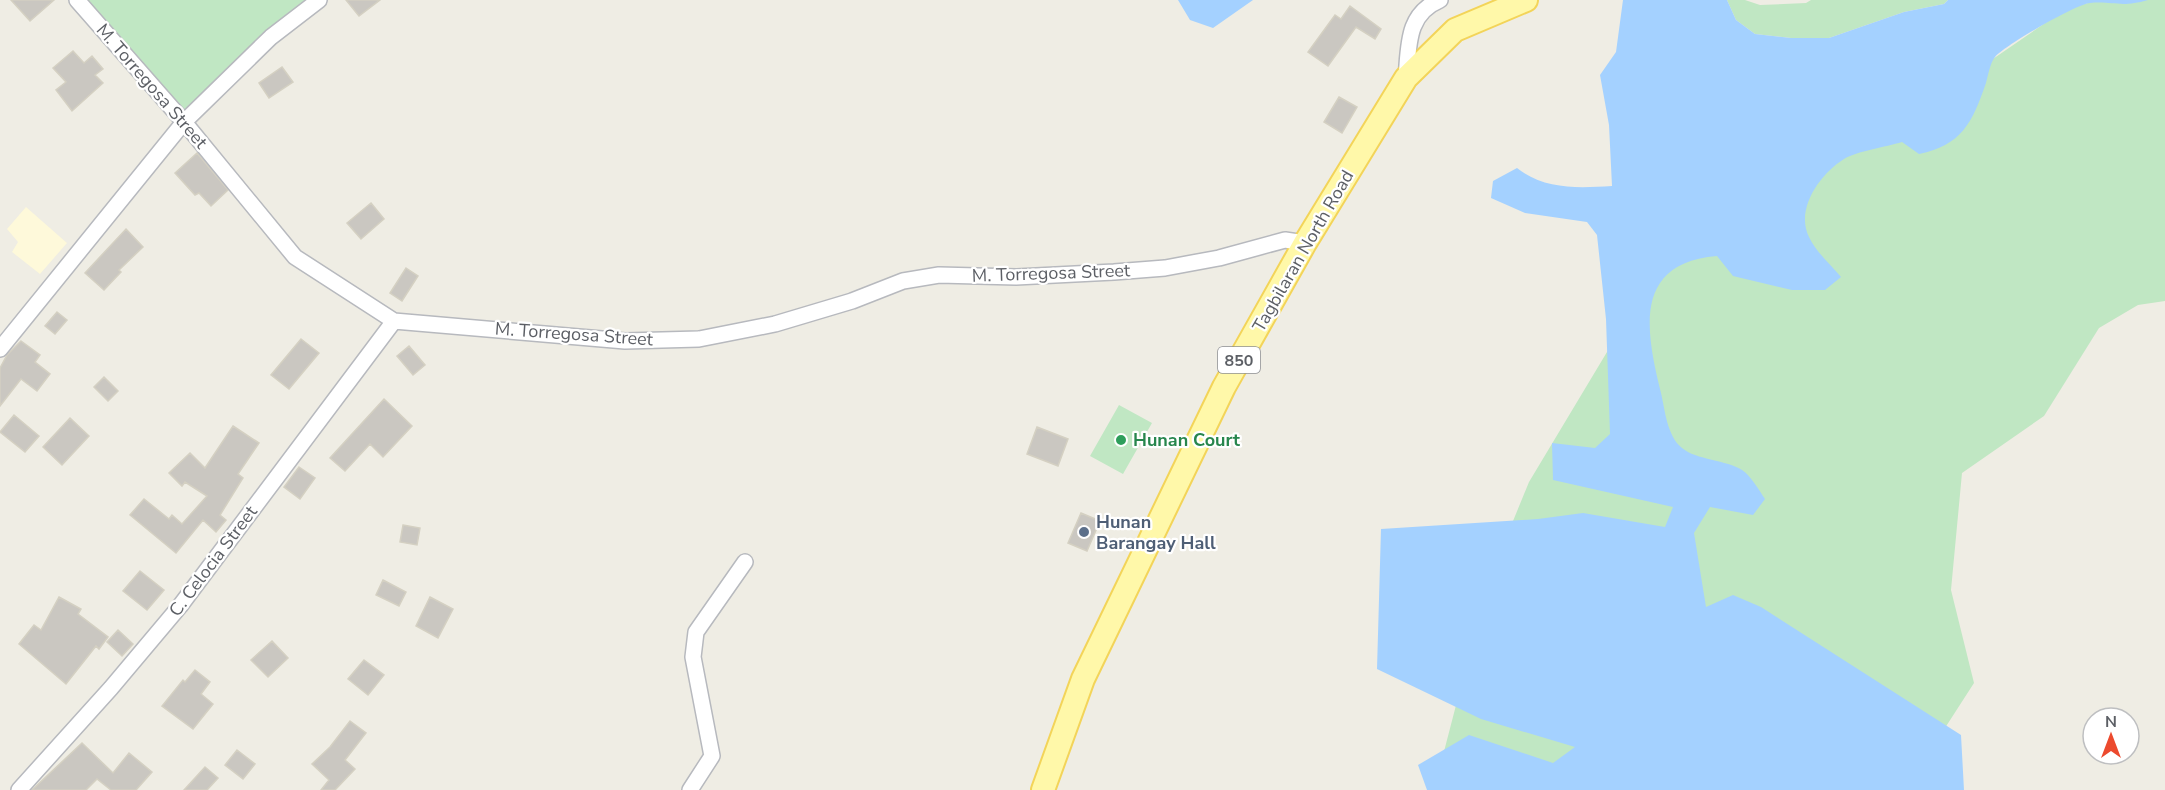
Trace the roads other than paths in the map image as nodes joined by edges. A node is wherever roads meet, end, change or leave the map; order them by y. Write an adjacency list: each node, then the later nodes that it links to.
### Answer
1 (77, 0): 6 (street, M. Torregosa Street)
2 (319, 0): 6 (street)
3 (1440, 0): 5 (street)
4 (1526, 0): 5 (main road, Tagbilaran North Road / 850)
5 (1406, 78): 7 (main road, Tagbilaran North Road / 850)
6 (184, 122): 8 (street, M. Torregosa Street); 9 (street)
7 (1305, 243): 8 (street, M. Torregosa Street); 13 (main road, Tagbilaran North Road / 850)
8 (394, 321): 11 (street, C. Celocia Street)
9 (0, 349)
10 (745, 562): 12 (street)
11 (20, 790)
12 (690, 790)
13 (1043, 790)

